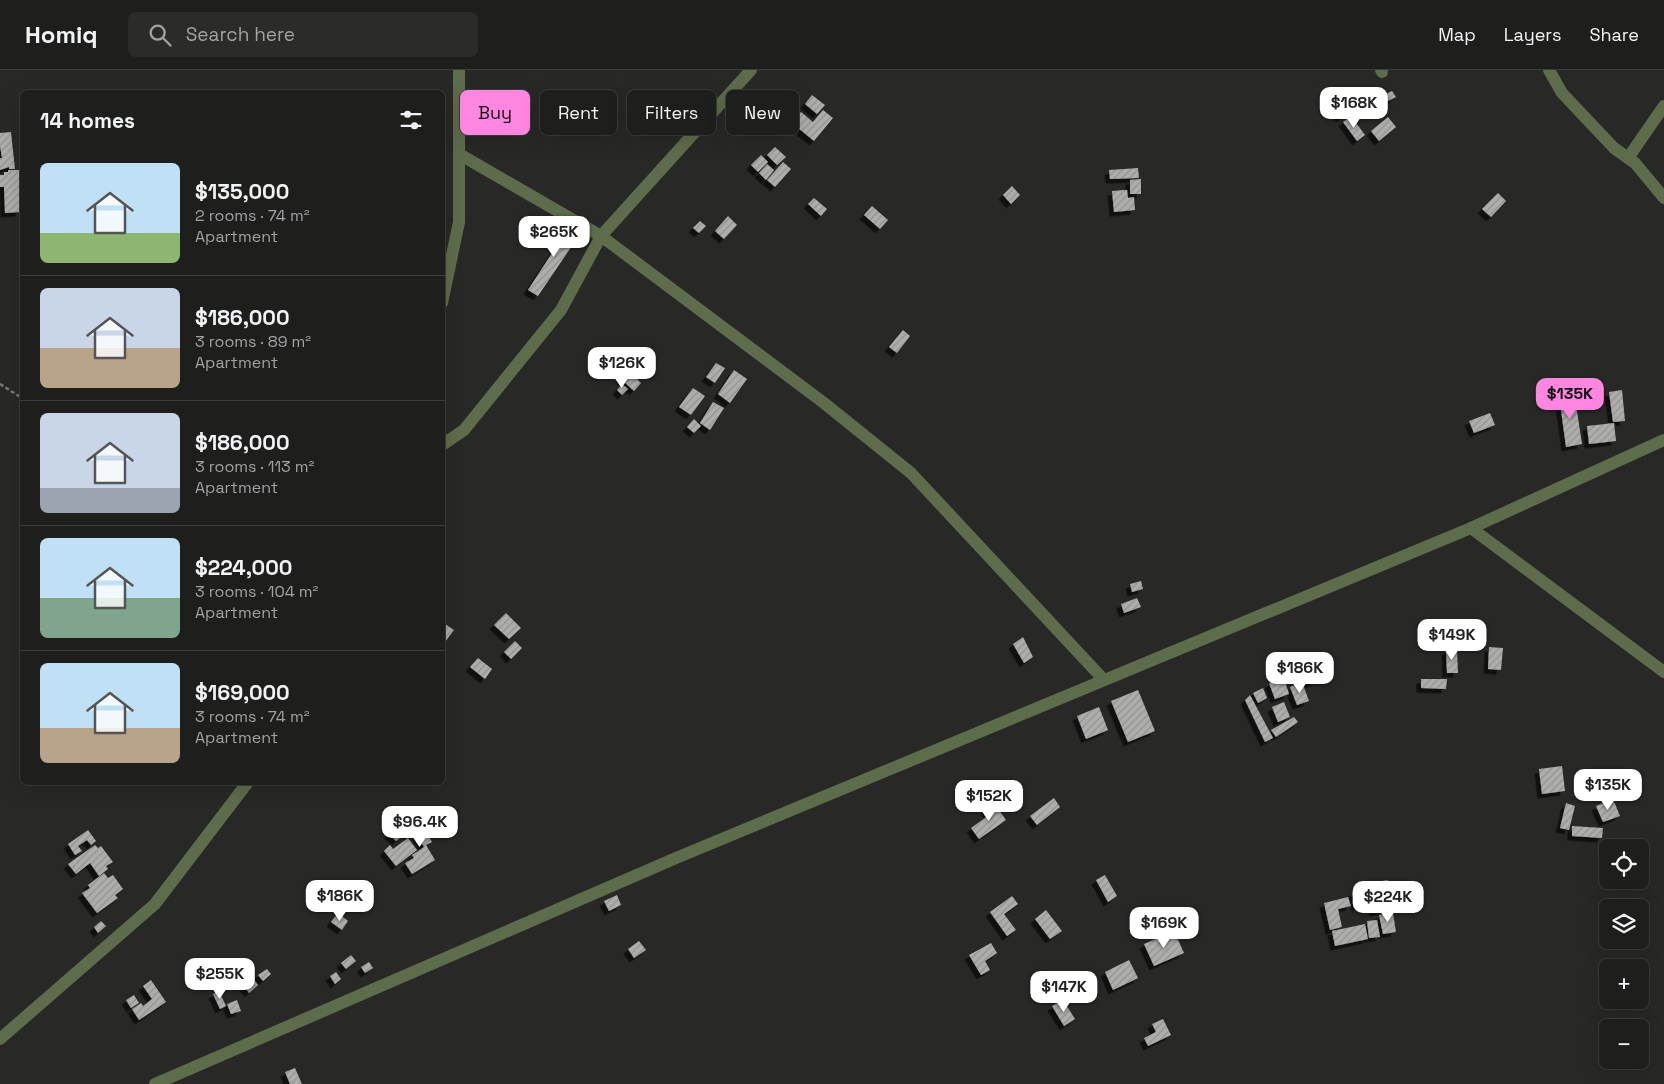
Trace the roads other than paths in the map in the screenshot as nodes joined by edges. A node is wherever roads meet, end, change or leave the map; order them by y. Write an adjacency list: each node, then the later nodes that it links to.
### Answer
1 (459, 70): 5 (street)
2 (751, 70): 8 (street)
3 (1549, 70): 6 (street)
4 (1664, 106): 6 (street)
5 (459, 154): 8 (street); 9 (street)
6 (1628, 158): 7 (street)
7 (1664, 198)
8 (600, 236): 11 (street); 14 (street)
9 (445, 289)
10 (1664, 440): 12 (street)
11 (445, 443)
12 (1470, 528): 13 (street); 14 (street)
13 (1664, 672)
14 (1104, 680): 17 (street)
15 (246, 785): 16 (street)
16 (0, 1039)
17 (155, 1084)

